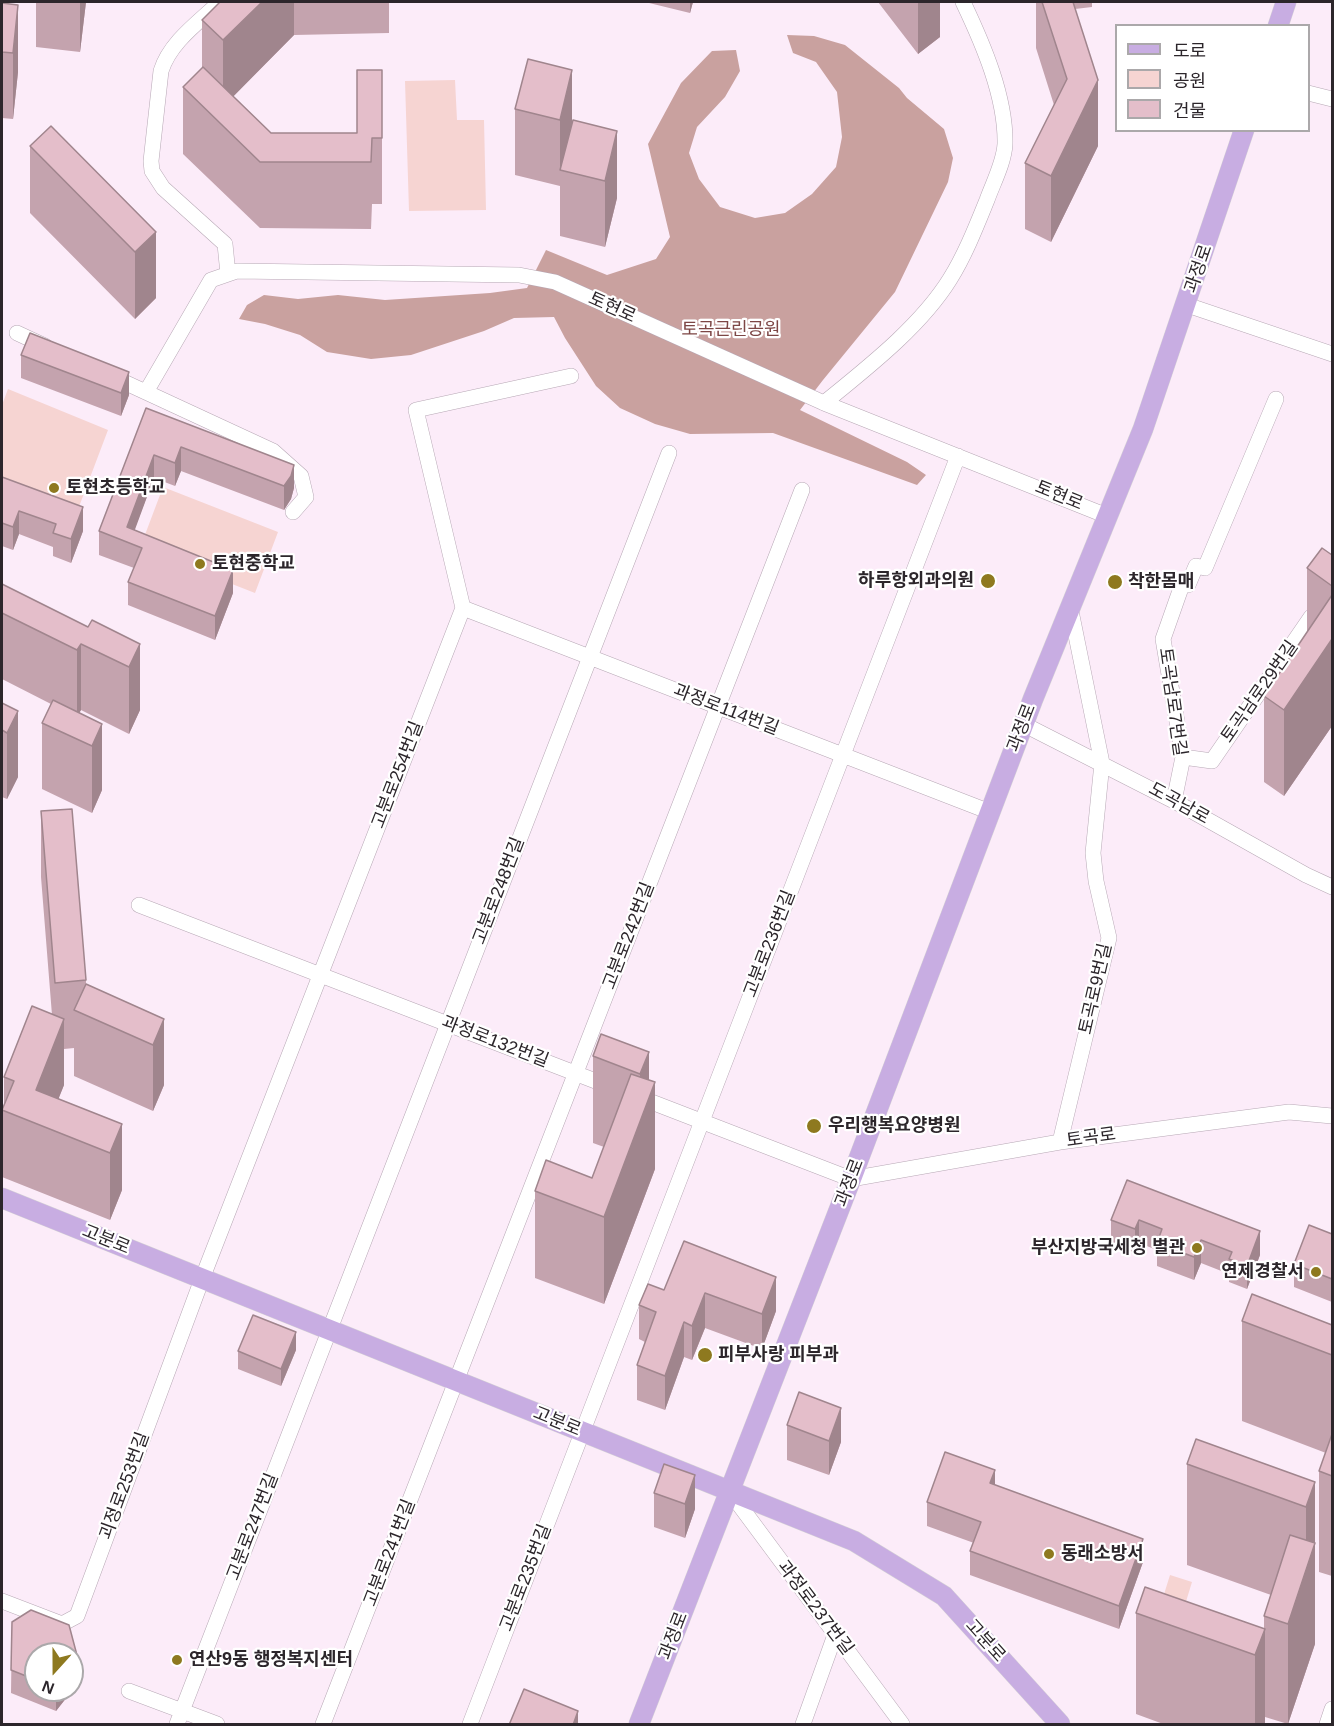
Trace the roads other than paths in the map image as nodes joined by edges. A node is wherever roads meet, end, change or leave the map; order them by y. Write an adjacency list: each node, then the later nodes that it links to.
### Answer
1 (220, 2): 8 (street)
2 (963, 2): 17 (street)
3 (1286, 2): 4 (main road)
4 (1279, 24)
5 (1310, 94): 6 (street)
6 (1332, 99)
7 (1243, 132): 9 (main road, 과정로)
8 (228, 274): 15 (street); 17 (street, 토현로)
9 (1187, 304): 12 (street); 22 (main road, 과정로)
10 (17, 333): 11 (street)
11 (60, 352)
12 (1332, 354)
13 (92, 367): 15 (street)
14 (571, 376): 24 (street)
15 (146, 392): 21 (street)
16 (1276, 399): 30 (street, 토곡남로7번길)
17 (824, 403): 19 (street, 토현로)
18 (669, 453): 26 (street, 고분로248번길)
19 (958, 456): 22 (street, 토현로); 29 (street, 고분로236번길)
20 (802, 490): 27 (street, 고분로242번길)
21 (293, 512)
22 (1107, 516): 23 (main road, 과정로)
23 (1070, 606): 28 (main road, 과정로); 31 (street)
24 (463, 608): 26 (street, 과정로114번길); 36 (street, 고분로254번길)
25 (1332, 609): 30 (street, 토곡남로29번길)
26 (590, 657): 27 (street, 과정로114번길); 37 (street, 고분로248번길)
27 (718, 707): 29 (street, 과정로114번길); 38 (street, 고분로242번길)
28 (1023, 724): 31 (street, 도곡남로); 33 (main road, 과정로)
29 (843, 755): 33 (street, 과정로114번길); 40 (street, 고분로236번길)
30 (1182, 757): 32 (street, 토곡남로7번길)
31 (1102, 763): 32 (street, 도곡남로); 41 (street, 토곡로9번길)
32 (1174, 801): 34 (street, 도곡남로)
33 (990, 812): 42 (main road, 과정로)
34 (1332, 887)
35 (139, 905): 36 (street, 과정로132번길)
36 (320, 975): 37 (street, 과정로132번길); 44 (street, 고분로254번길)
37 (447, 1023): 38 (street, 과정로132번길); 45 (street, 고분로248번길)
38 (576, 1073): 40 (street, 과정로132번길); 46 (street, 고분로242번길)
39 (1332, 1116): 41 (street, 토곡로)
40 (702, 1122): 42 (street, 과정로132번길); 47 (street, 고분로236번길)
41 (1060, 1142): 42 (street, 토곡로)
42 (851, 1179): 48 (main road, 과정로)
43 (2, 1198): 44 (main road, 고분로)
44 (202, 1279): 45 (main road, 고분로); 49 (street, 괴정로253번길)
45 (328, 1330): 46 (main road, 고분로); 53 (street, 고분로247번길)
46 (456, 1381): 47 (main road, 고분로); 55 (street, 고분로241번길)
47 (582, 1432): 48 (main road, 고분로); 56 (street, 고분로235번길)
48 (729, 1491): 50 (street, 과정로237번길); 57 (main road, 과정로); 60 (main road, 고분로)
49 (2, 1601)
50 (835, 1635): 58 (street); 59 (street, 과정로237번길)
51 (129, 1691): 53 (street)
52 (1332, 1709): 61 (street)
53 (180, 1718): 54 (street)
54 (217, 1725)
55 (323, 1725)
56 (470, 1725)
57 (639, 1725)
58 (803, 1725)
59 (902, 1725)
60 (1060, 1725)
61 (1327, 1725)

